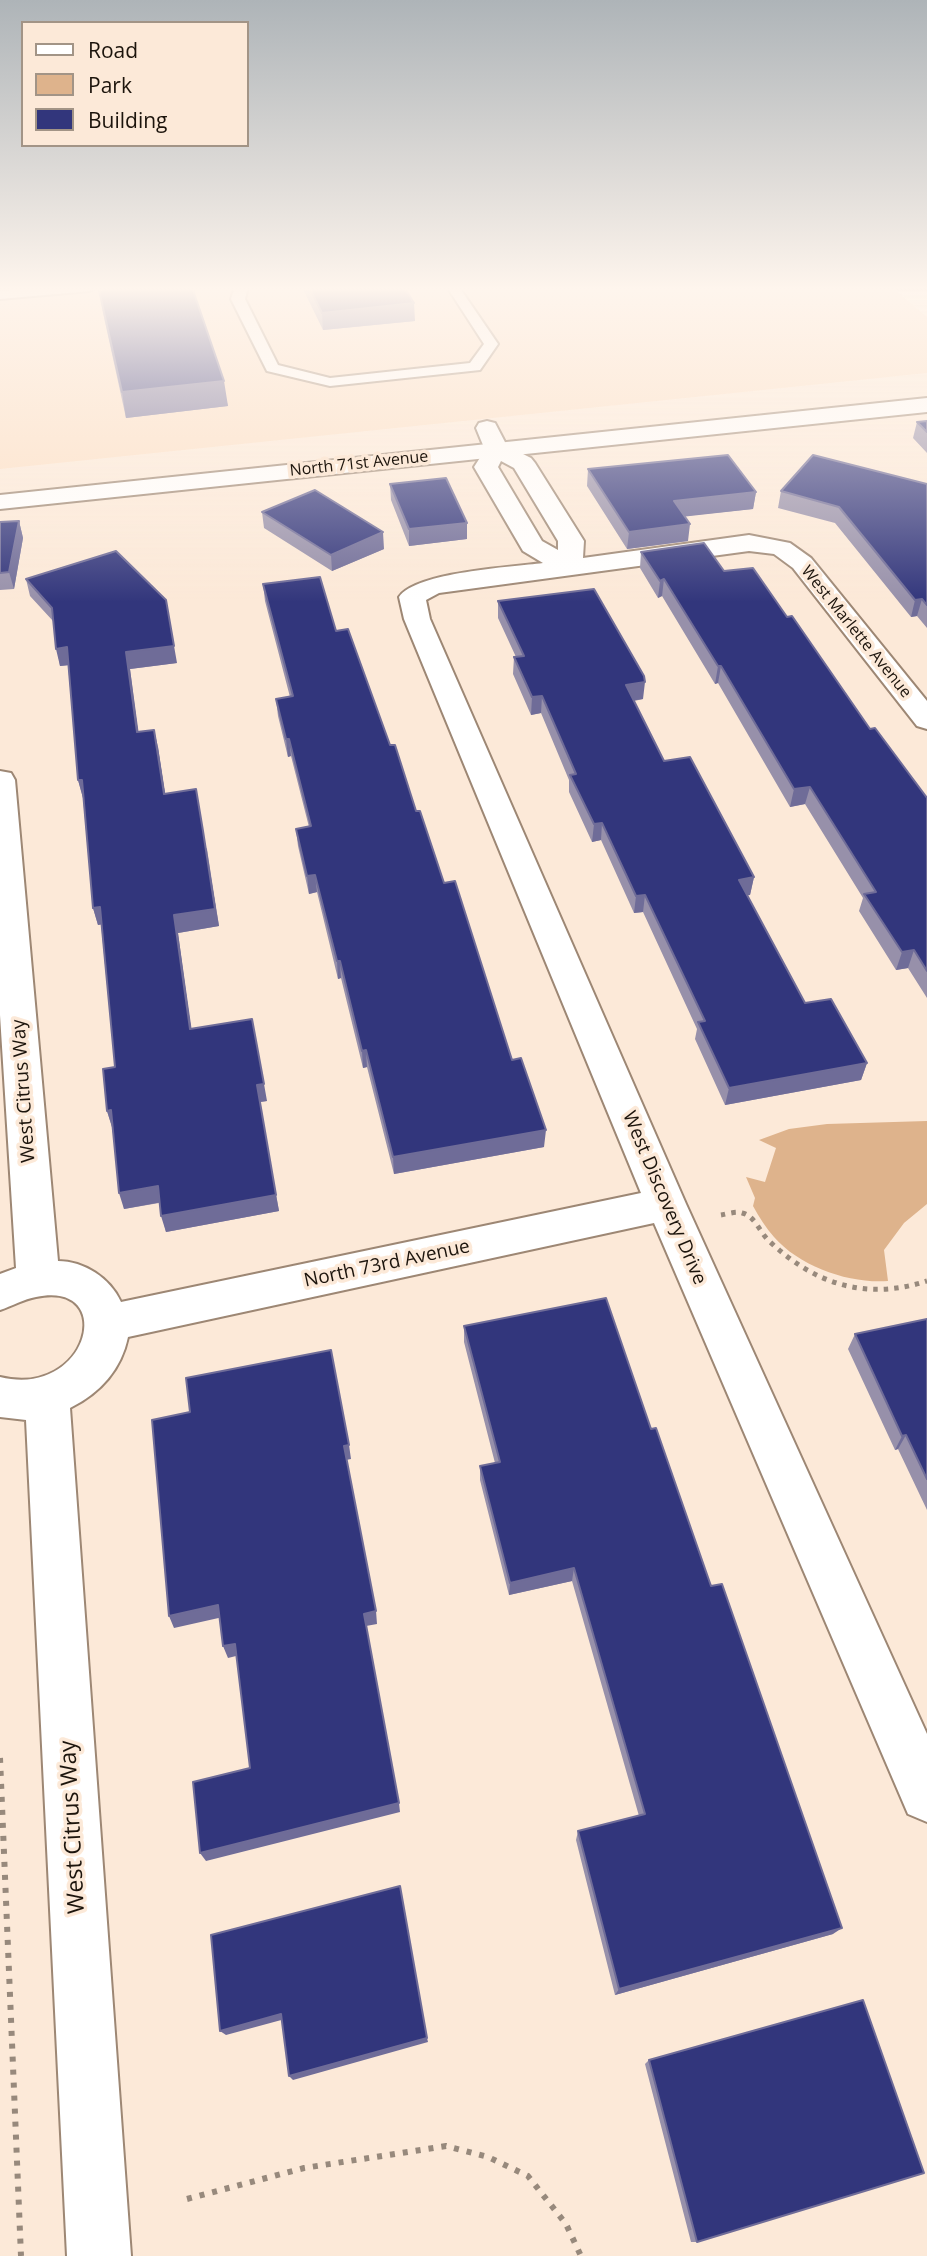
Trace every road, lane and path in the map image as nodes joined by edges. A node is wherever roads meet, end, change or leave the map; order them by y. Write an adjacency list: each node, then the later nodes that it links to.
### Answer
1 (927, 405): 3 (street, North 71st Avenue)
2 (460, 431): 3 (street, North 71st Avenue)
3 (498, 435): 4 (street, North 71st Avenue); 5 (street); 5 (street)
4 (0, 502)
5 (570, 568): 6 (street, West Marlette Avenue); 8 (street, West Discovery Drive)
6 (927, 720)
7 (0, 780): 11 (street, West Citrus Way)
8 (666, 1204): 12 (street, North 73rd Avenue); 15 (street, West Discovery Drive)
9 (723, 1215): 10 (path)
10 (927, 1281)
11 (19, 1284): 12 (street, West Citrus Way)
12 (108, 1323): 13 (street, West Citrus Way)
13 (23, 1397): 18 (street, West Citrus Way)
14 (0, 1758): 17 (path)
15 (927, 1795)
16 (187, 2199): 19 (path)
17 (21, 2256)
18 (99, 2256)
19 (581, 2256)

